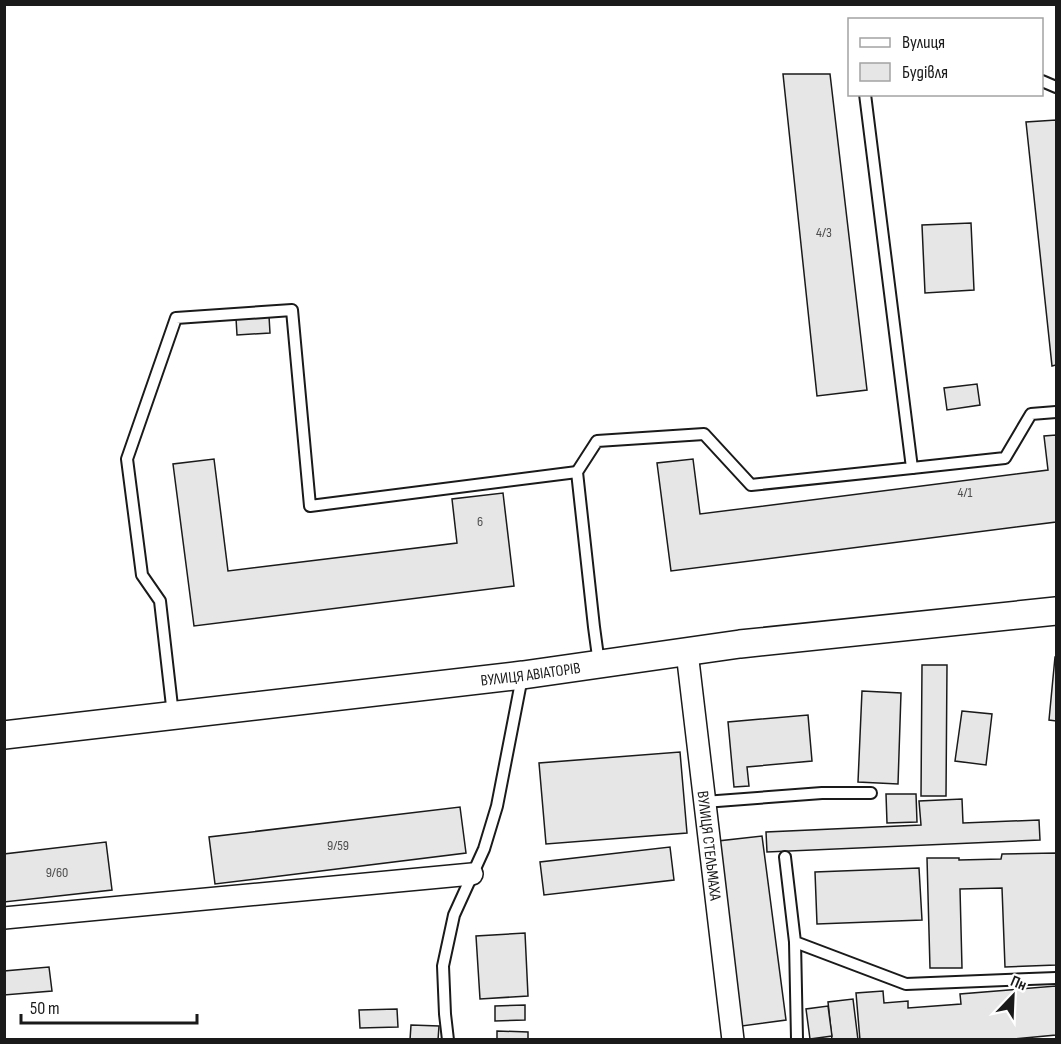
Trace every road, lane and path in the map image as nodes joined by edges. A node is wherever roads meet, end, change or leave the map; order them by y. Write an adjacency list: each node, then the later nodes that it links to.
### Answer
1 (865, 96): 3 (lane)
2 (1056, 412): 3 (lane)
3 (912, 468): 4 (lane)
4 (577, 472): 7 (lane); 9 (lane)
5 (1056, 611): 6 (street, ВУЛИЦЯ АВІАТОРІВ)
6 (687, 652): 7 (street, ВУЛИЦЯ АВІАТОРІВ); 12 (street, ВУЛИЦЯ СТЕЛЬМАХА)
7 (599, 664): 8 (street, ВУЛИЦЯ АВІАТОРІВ)
8 (523, 675): 9 (street, ВУЛИЦЯ АВІАТОРІВ); 14 (lane)
9 (173, 715): 10 (street, ВУЛИЦЯ АВІАТОРІВ)
10 (4, 735)
11 (871, 793): 12 (lane)
12 (704, 802): 20 (street, ВУЛИЦЯ СТЕЛЬМАХА)
13 (785, 856): 16 (lane)
14 (472, 874): 15 (street); 19 (lane)
15 (4, 918)
16 (795, 942): 17 (lane); 18 (lane)
17 (1056, 978)
18 (797, 1039)
19 (448, 1040)
20 (733, 1040)

